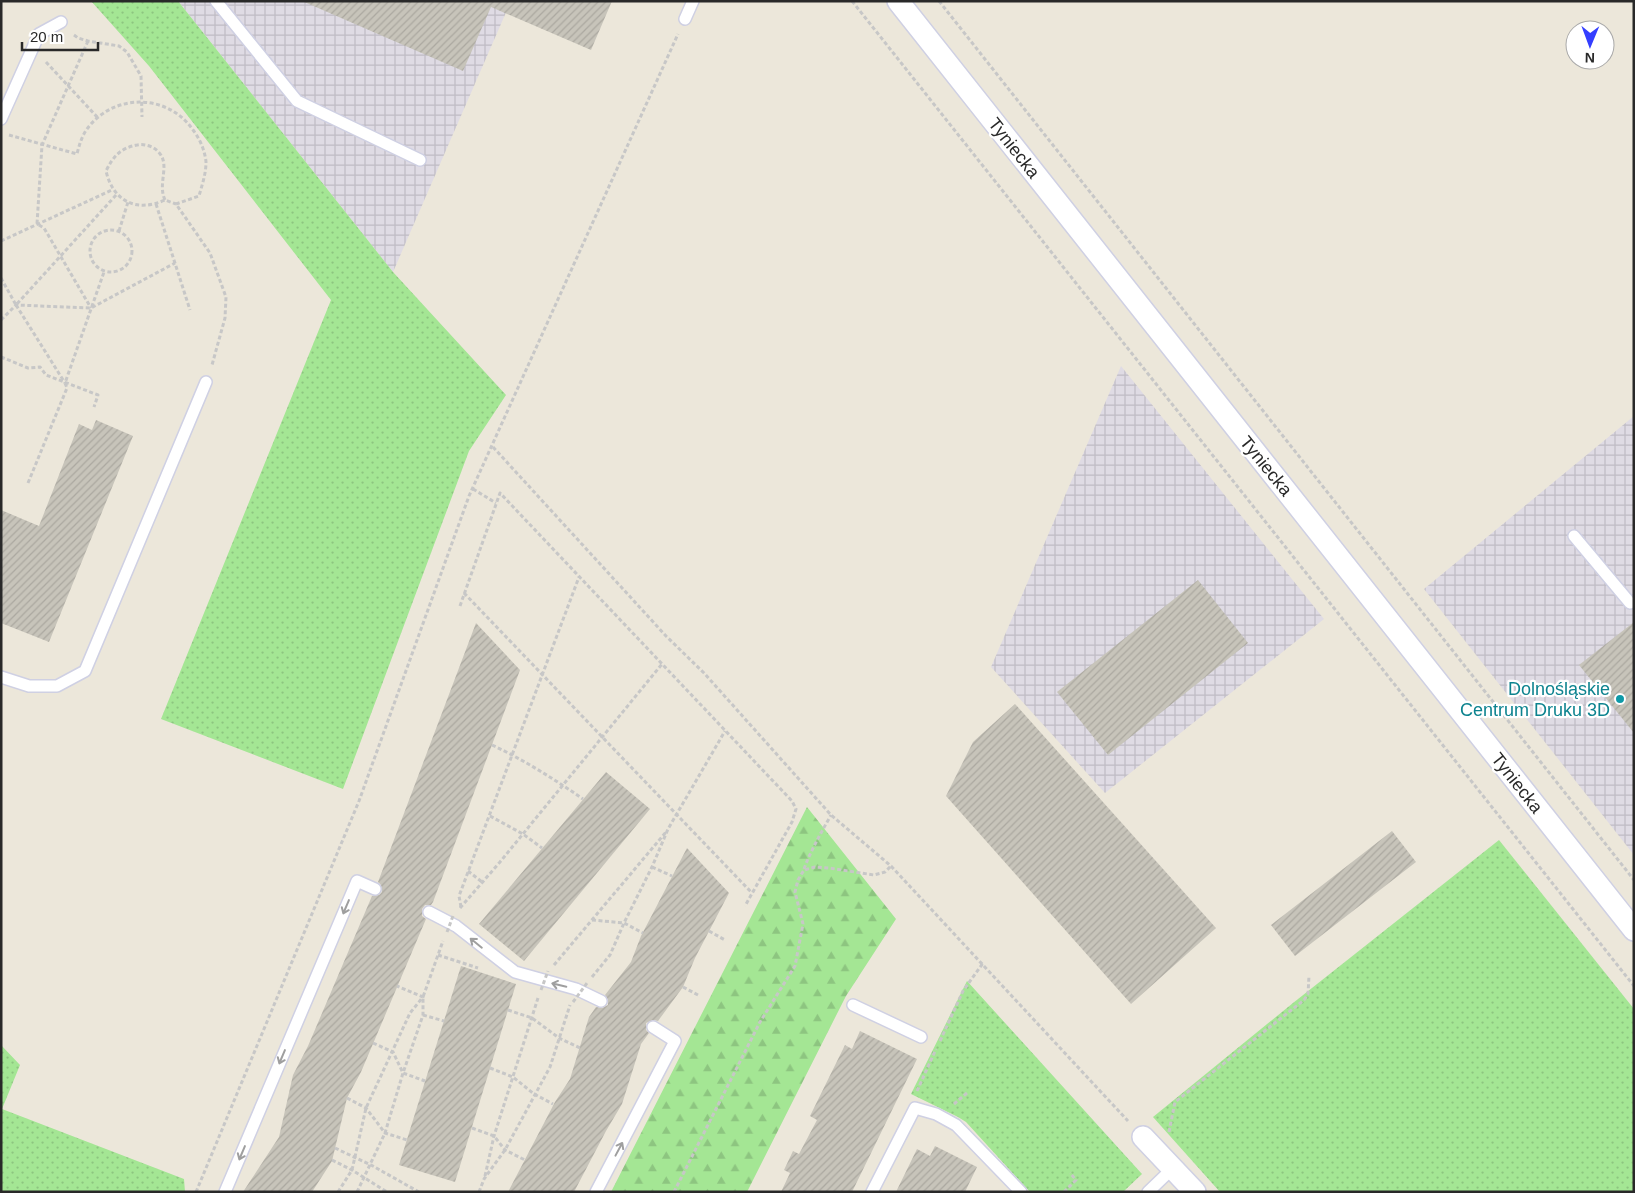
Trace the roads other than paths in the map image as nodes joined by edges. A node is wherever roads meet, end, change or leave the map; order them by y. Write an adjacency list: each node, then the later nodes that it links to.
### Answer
1 (216, 1): 7 (lane)
2 (692, 1): 4 (lane)
3 (898, 1): 14 (street, Tyniecka)
4 (685, 19)
5 (61, 22): 6 (lane)
6 (1, 119)
7 (420, 160)
8 (206, 382): 11 (lane)
9 (1574, 536): 10 (lane)
10 (1630, 603)
11 (1, 677)
12 (376, 889): 21 (lane, one-way to 21)
13 (429, 912): 15 (lane, one-way to 13)
14 (1634, 930)
15 (601, 1001)
16 (853, 1004): 18 (lane)
17 (653, 1027): 22 (lane, one-way to 17)
18 (921, 1037)
19 (1143, 1137): 20 (street)
20 (1169, 1163): 25 (lane); 26 (street)
21 (225, 1192)
22 (596, 1192)
23 (872, 1192): 24 (lane)
24 (1020, 1192)
25 (1148, 1192)
26 (1195, 1192)

